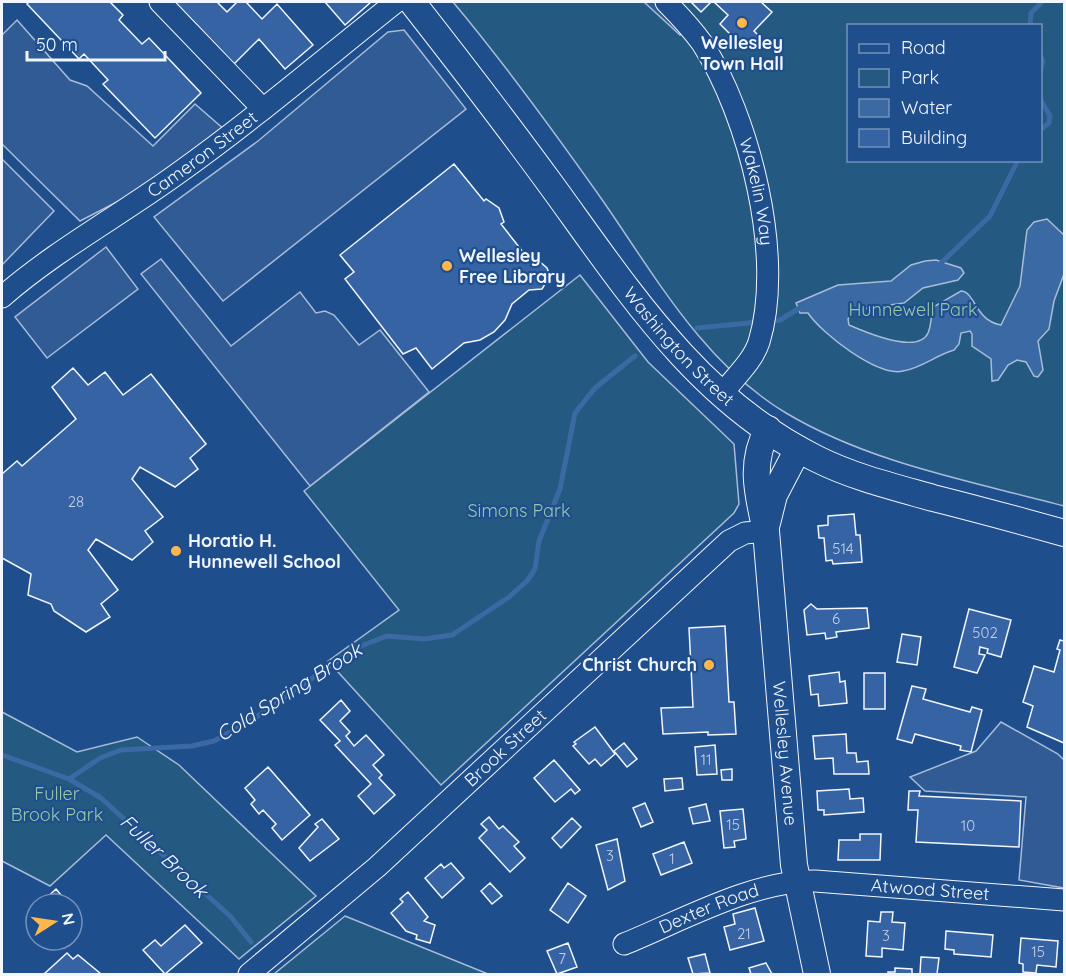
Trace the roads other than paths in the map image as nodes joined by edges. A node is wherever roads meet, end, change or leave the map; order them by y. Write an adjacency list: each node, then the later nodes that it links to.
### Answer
1 (160, 2): 5 (street)
2 (396, 2): 5 (street, Cameron Street)
3 (412, 2): 7 (main road, Washington Street)
4 (666, 2): 7 (street, Wakelin Way)
5 (262, 109): 6 (street, Cameron Street)
6 (2, 297)
7 (722, 394): 8 (main road, Washington Street)
8 (768, 429): 9 (main road, Washington Street); 10 (main road, Wellesley Avenue)
9 (798, 449): 10 (main road, Wellesley Avenue); 11 (main road, Washington Street)
10 (766, 531): 12 (main road, Wellesley Avenue); 15 (street, Brook Street)
11 (1065, 532)
12 (796, 882): 13 (street, Atwood Street); 14 (street, Dexter Road); 16 (main road, Wellesley Avenue)
13 (1065, 900)
14 (624, 944)
15 (249, 975)
16 (817, 975)

